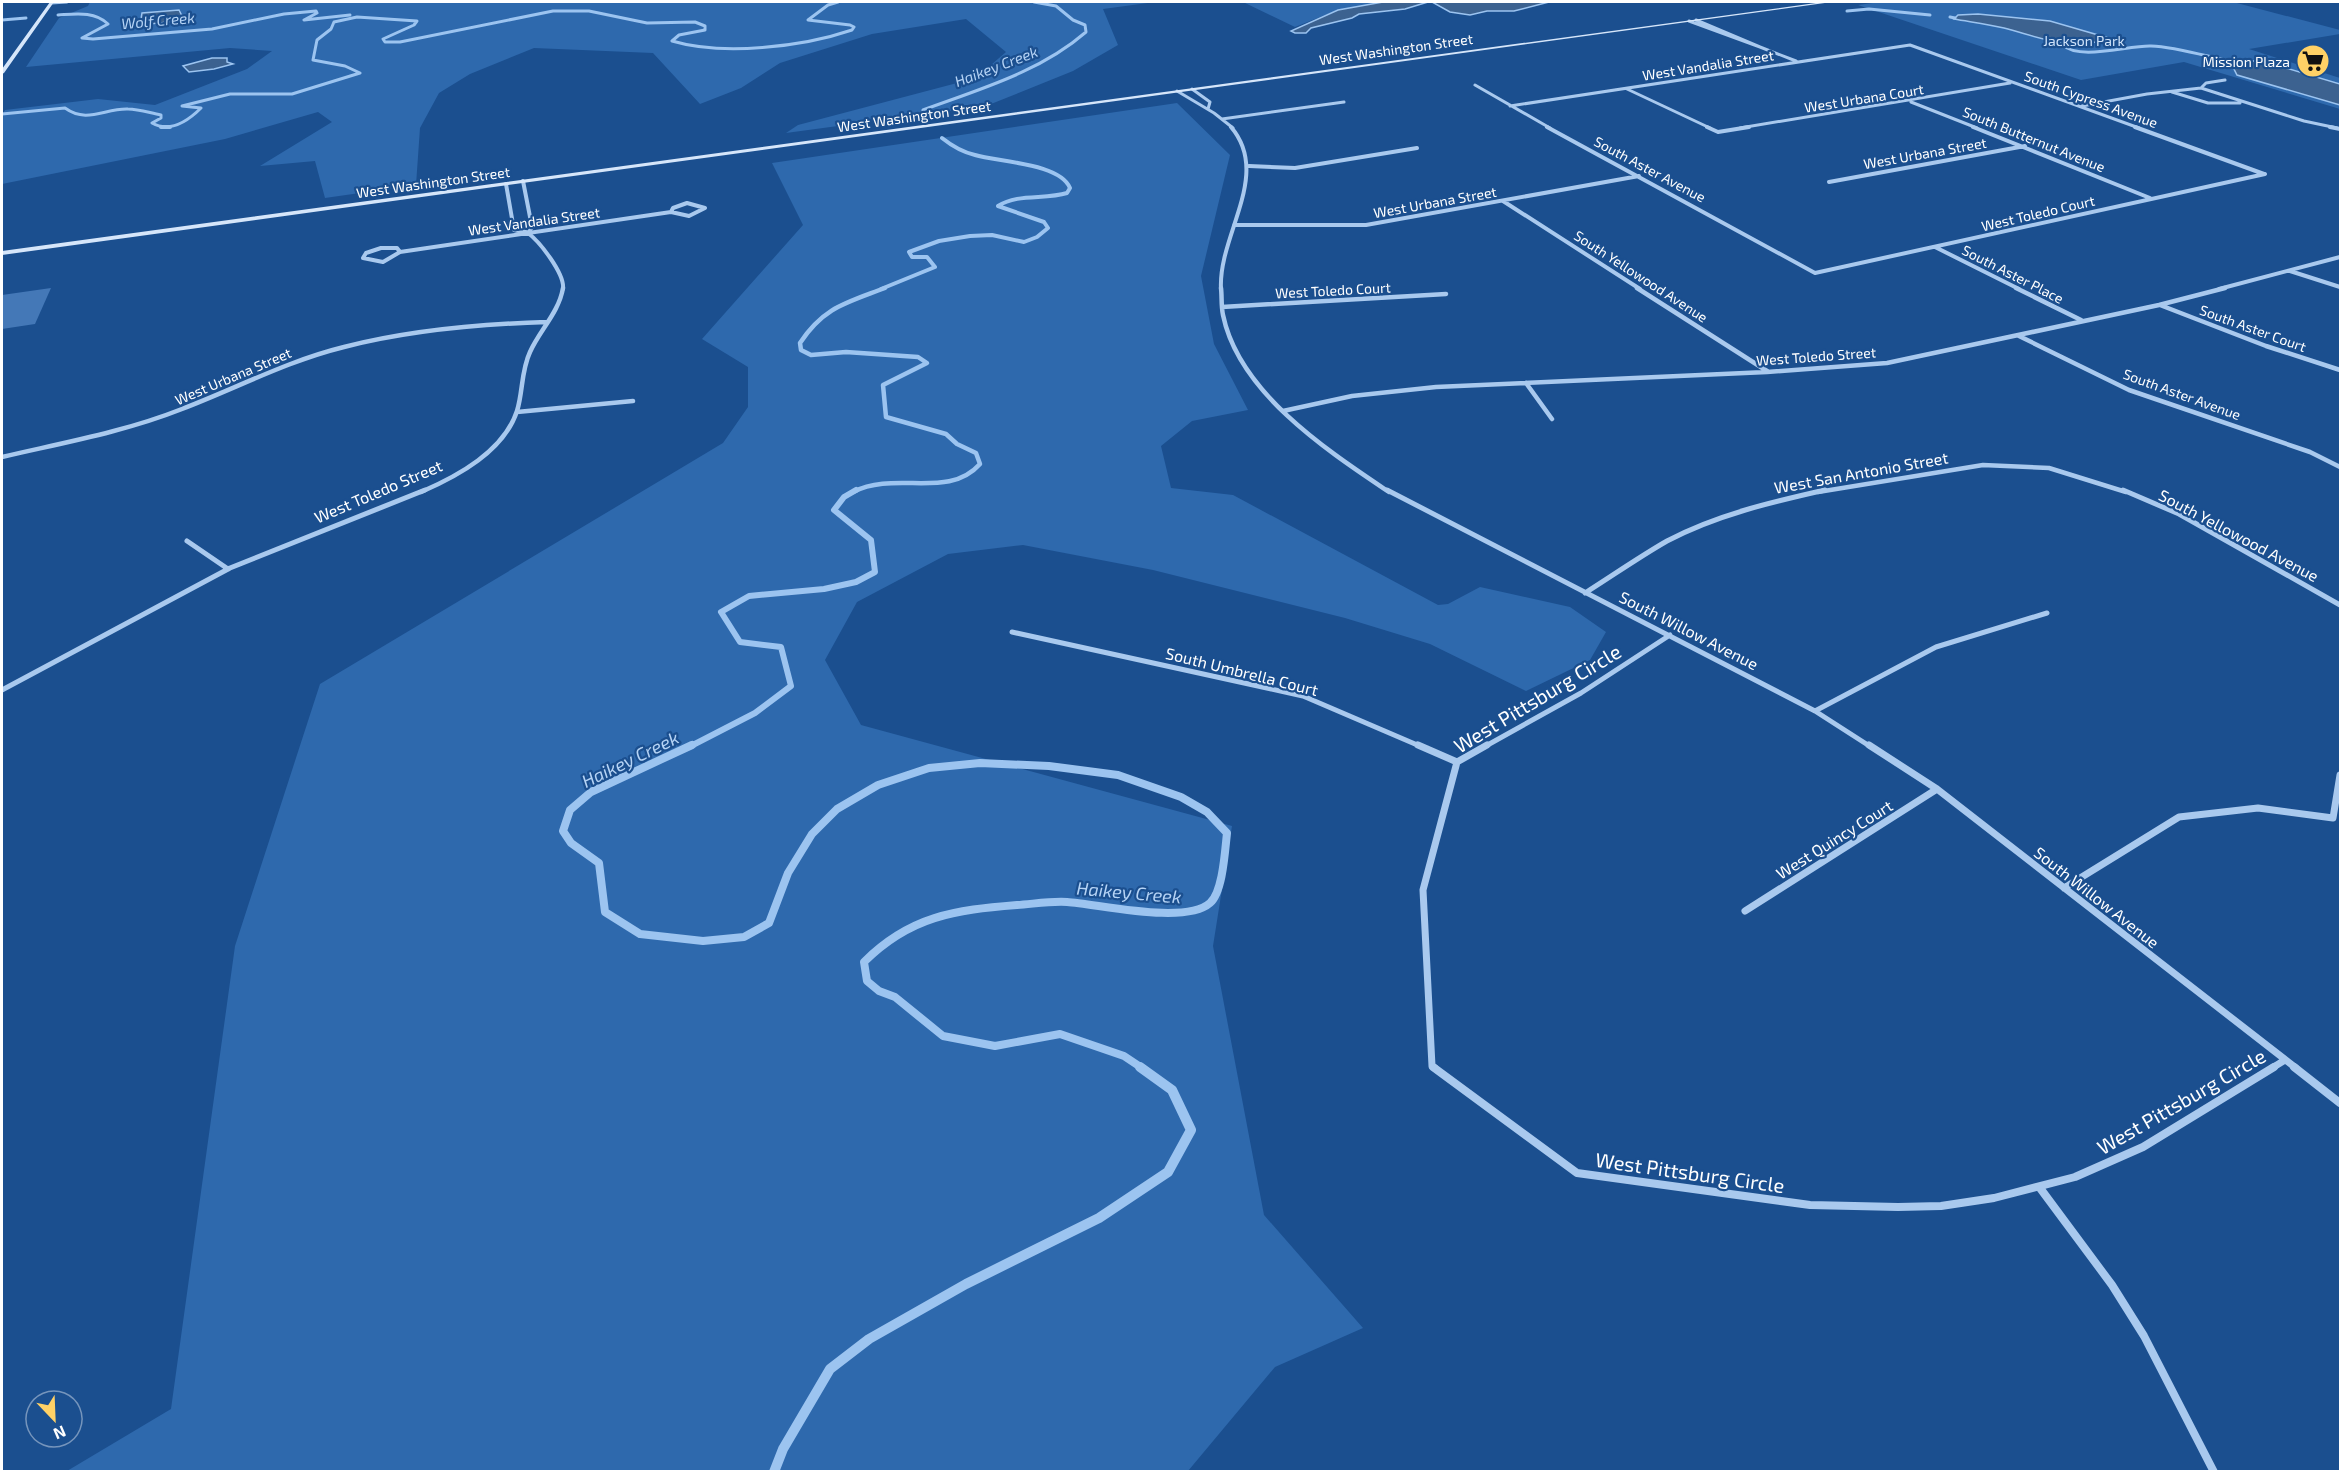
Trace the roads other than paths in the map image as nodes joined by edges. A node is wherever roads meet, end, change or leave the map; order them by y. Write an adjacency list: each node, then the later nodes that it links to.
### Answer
1 (51, 2): 2 (street); 9 (main road)
2 (67, 2)
3 (1830, 2): 4 (main road, West Washington Street)
4 (1696, 20): 5 (main road, West Washington Street); 7 (street)
5 (1689, 21): 7 (street); 14 (main road, West Washington Street)
6 (1910, 45): 8 (street, West Vandalia Street); 11 (street, South Cypress Avenue)
7 (1760, 47): 8 (street)
8 (1798, 62): 15 (street, West Vandalia Street)
9 (2, 72)
10 (2225, 80): 13 (street)
11 (2013, 83): 18 (street, West Urbana Court); 22 (street, South Cypress Avenue)
12 (1475, 85): 21 (street, South Aster Avenue)
13 (2201, 88): 17 (street); 20 (street)
14 (1192, 89): 16 (main road, West Washington Street); 23 (street)
15 (1626, 89): 18 (street, West Urbana Court); 21 (street, West Vandalia Street)
16 (1177, 91): 23 (street); 31 (main road, West Washington Street)
17 (2171, 92): 20 (street); 22 (street)
18 (1909, 101): 26 (street, South Butternut Avenue)
19 (1344, 102): 24 (street)
20 (2244, 102): 25 (street)
21 (1509, 106): 30 (street, South Aster Avenue)
22 (2081, 106): 29 (street, South Cypress Avenue)
23 (1208, 109): 24 (street)
24 (1222, 119): 28 (street)
25 (2340, 129)
26 (2025, 146): 32 (street, West Urbana Street); 34 (street, South Butternut Avenue)
27 (1417, 148): 28 (street)
28 (1249, 166): 37 (street, South Willow Avenue)
29 (2265, 174): 34 (street, West Toledo Court)
30 (1639, 177): 35 (street, West Urbana Street); 44 (street, South Aster Avenue)
31 (523, 181): 33 (main road, West Washington Street); 38 (street)
32 (1829, 182)
33 (507, 184): 38 (street); 41 (main road, West Washington Street)
34 (2150, 198): 39 (street, West Toledo Court)
35 (1503, 200): 37 (street, West Urbana Street); 53 (street, South Yellowood Avenue)
36 (671, 212): 36 (street, West Vandalia Street); 38 (street, West Vandalia Street)
37 (1234, 225): 48 (street, South Willow Avenue)
38 (528, 233): 40 (street, West Vandalia Street); 50 (street)
39 (1935, 247): 44 (street, West Toledo Court); 49 (street, South Aster Place)
40 (400, 252): 40 (street, West Vandalia Street)
41 (2, 253)
42 (2340, 257): 43 (street, West Toledo Street)
43 (2290, 271): 45 (street); 47 (street, West Toledo Street)
44 (1815, 273)
45 (2340, 287)
46 (1446, 294): 48 (street, West Toledo Court)
47 (2159, 305): 49 (street, West Toledo Street); 52 (street, South Aster Court)
48 (1222, 307): 56 (street, South Willow Avenue)
49 (2082, 320): 51 (street, West Toledo Street)
50 (546, 322): 57 (street); 59 (street, West Urbana Street)
51 (2018, 335): 53 (street, West Toledo Street); 61 (street, South Aster Avenue)
52 (2340, 370)
53 (1767, 372): 54 (street, West Toledo Street)
54 (1526, 382): 56 (street, West Toledo Street); 58 (street)
55 (633, 401): 57 (street)
56 (1283, 411): 64 (street, South Willow Avenue)
57 (517, 412): 63 (street, West Toledo Street)
58 (1552, 419)
59 (2, 457)
60 (1983, 465): 64 (street, West San Antonio Street); 65 (street, South Yellowood Avenue)
61 (2340, 467)
62 (188, 541): 63 (street)
63 (228, 569): 69 (street, West Toledo Street)
64 (1585, 593): 68 (street, South Willow Avenue)
65 (2340, 605)
66 (2047, 613): 70 (street)
67 (1012, 632): 71 (street, South Umbrella Court)
68 (1670, 635): 70 (street, South Willow Avenue); 71 (street, West Pittsburg Circle)
69 (2, 690)
70 (1815, 711): 73 (street, South Willow Avenue)
71 (1457, 762): 80 (street, West Pittsburg Circle)
72 (2340, 775): 74 (street)
73 (1937, 789): 76 (street, South Willow Avenue); 77 (street, West Quincy Court)
74 (2333, 818): 75 (street); 76 (street)
75 (2340, 822)
76 (2064, 888): 78 (street, South Willow Avenue)
77 (1745, 911)
78 (2285, 1060): 79 (street, South Willow Avenue); 80 (street, West Pittsburg Circle)
79 (2340, 1103)
80 (2040, 1188): 81 (street)
81 (2214, 1472)

